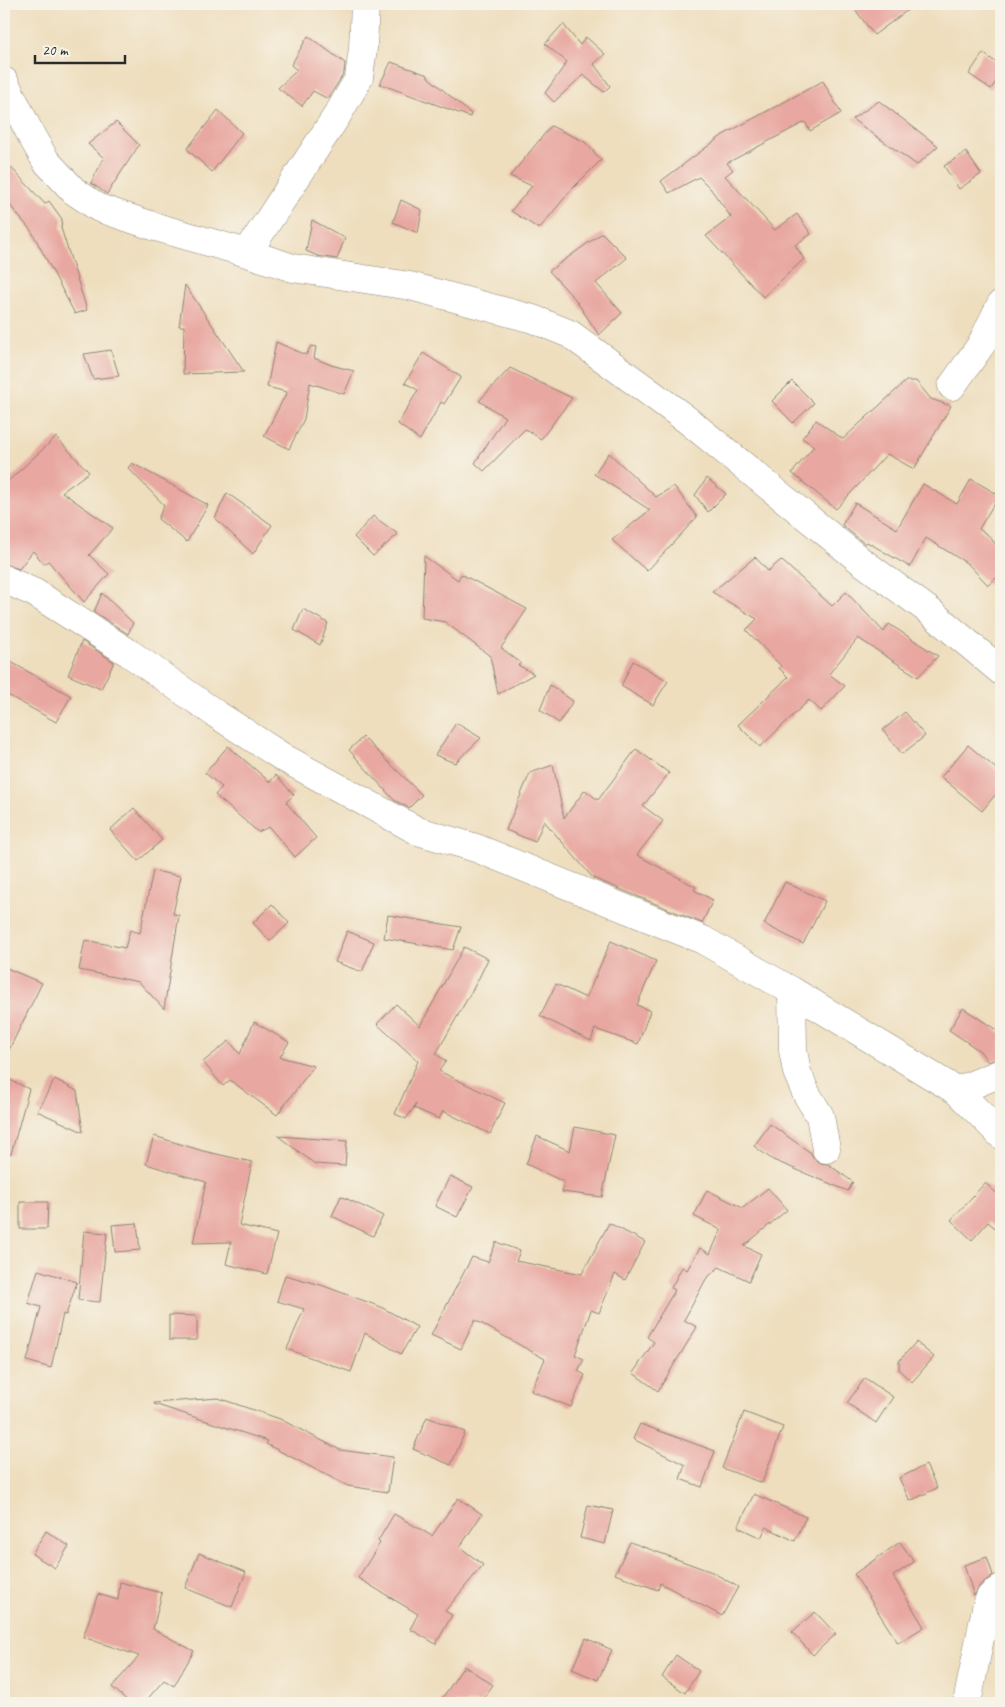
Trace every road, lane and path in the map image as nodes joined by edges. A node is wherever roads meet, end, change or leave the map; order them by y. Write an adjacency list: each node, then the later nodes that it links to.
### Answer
1 (365, 4): 3 (street)
2 (4, 80): 3 (street)
3 (248, 253): 7 (street)
4 (1001, 304): 5 (street)
5 (952, 386)
6 (4, 579): 8 (street)
7 (1001, 671)
8 (792, 992): 10 (street); 12 (street)
9 (1001, 1073): 10 (street)
10 (957, 1091): 11 (street)
11 (1001, 1135)
12 (826, 1149)
13 (1001, 1588): 14 (street)
14 (967, 1703)

